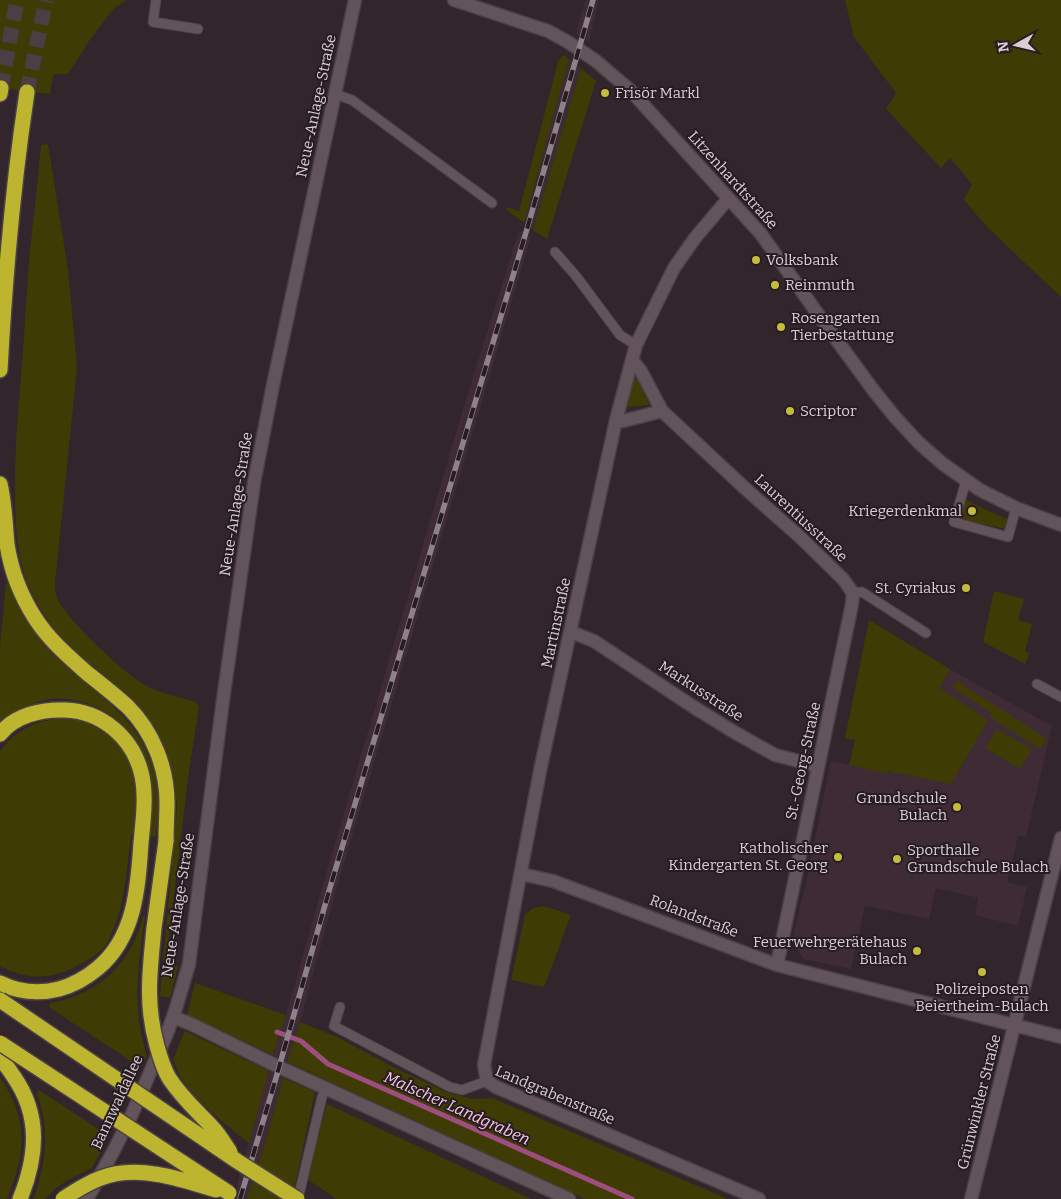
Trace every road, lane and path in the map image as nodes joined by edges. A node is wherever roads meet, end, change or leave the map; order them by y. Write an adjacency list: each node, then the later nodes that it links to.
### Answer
1 (156, 0): 4 (lane)
2 (355, 0): 6 (street, Neue-Anlage-Straße)
3 (454, 0): 7 (street, Litzenhardtstraße)
4 (198, 29)
5 (27, 92): 12 (highway)
6 (336, 94): 8 (lane); 32 (street, Neue-Anlage-Straße)
7 (728, 199): 10 (street, Martinstraße); 15 (street, Litzenhardtstraße)
8 (492, 203)
9 (555, 252): 10 (lane)
10 (636, 345): 11 (street, Martinstraße)
11 (633, 361): 13 (street, Laurentiusstraße); 14 (street, Martinstraße)
12 (0, 370)
13 (662, 411): 14 (street); 19 (street, Laurentiusstraße)
14 (616, 420): 20 (street, Martinstraße)
15 (966, 481): 17 (street, Litzenhardtstraße); 17 (lane)
16 (0, 484): 39 (highway, bridge)
17 (1016, 508): 18 (street, Litzenhardtstraße)
18 (1061, 524)
19 (852, 593): 21 (lane); 25 (street, St.-Georg-Straße)
20 (570, 632): 25 (street, Markusstraße); 27 (street, Martinstraße)
21 (926, 633)
22 (1037, 684): 23 (lane)
23 (1061, 696)
24 (0, 734): 29 (highway)
25 (818, 766): 28 (street, St.-Georg-Straße)
26 (1061, 838): 33 (street, Grünwinkler Straße)
27 (520, 874): 28 (street, Rolandstraße); 37 (street, Martinstraße)
28 (777, 965): 33 (street, Rolandstraße)
29 (0, 983)
30 (0, 1000): 39 (highway, bridge)
31 (340, 1007): 37 (lane, Landgrabenstraße)
32 (173, 1017): 38 (street); 43 (street, Bannwaldallee)
33 (1014, 1025): 34 (street, Rolandstraße); 47 (street, Grünwinkler Straße)
34 (1061, 1037)
35 (0, 1043): 40 (highway, bridge)
36 (0, 1059): 41 (highway)
37 (487, 1081): 46 (street, Landgrabenstraße)
38 (326, 1088): 44 (lane); 45 (street)
39 (237, 1161): 44 (highway, bridge)
40 (234, 1196): 42 (highway, bridge)
41 (20, 1199)
42 (63, 1199)
43 (87, 1199)
44 (298, 1199)
45 (569, 1199)
46 (759, 1199)
47 (971, 1199)

